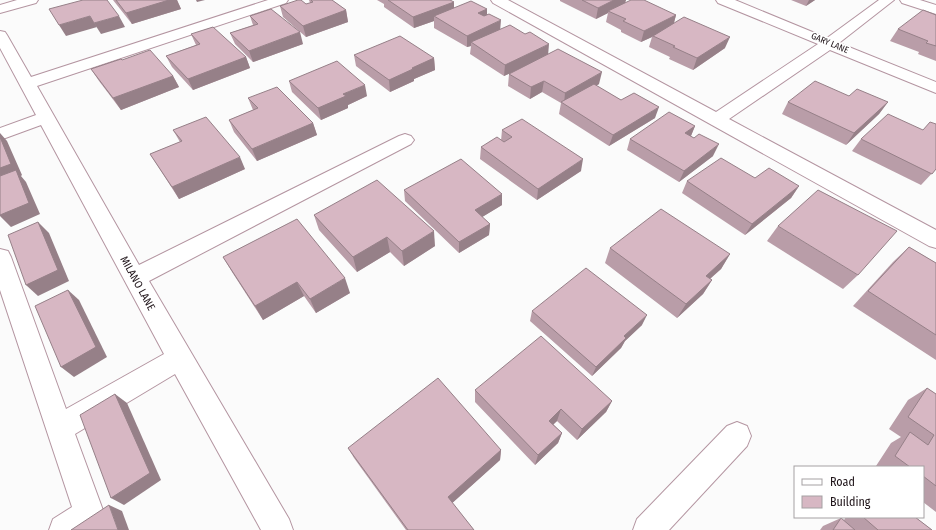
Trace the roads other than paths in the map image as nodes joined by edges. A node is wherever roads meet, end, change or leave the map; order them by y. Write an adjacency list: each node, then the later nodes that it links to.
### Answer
1 (31, 0): 7 (street)
2 (281, 0): 11 (street)
3 (498, 0): 14 (street)
4 (723, 0): 10 (street, GARY LANE)
5 (887, 0): 10 (street)
6 (907, 0): 8 (street)
7 (0, 8)
8 (936, 10)
9 (0, 35): 11 (street, MILANO LANE)
10 (830, 43): 12 (street, GARY LANE); 14 (street)
11 (27, 84): 13 (street, MILANO LANE)
12 (936, 88)
13 (47, 117): 15 (street); 19 (street, MILANO LANE)
14 (716, 120): 17 (street)
15 (0, 134)
16 (405, 140): 19 (street)
17 (936, 240)
18 (0, 257): 21 (street)
19 (135, 278): 20 (street, MILANO LANE)
20 (179, 358): 21 (street); 24 (street, MILANO LANE)
21 (59, 428): 23 (street)
22 (737, 436): 25 (street)
23 (64, 530)
24 (278, 530)
25 (648, 530)

